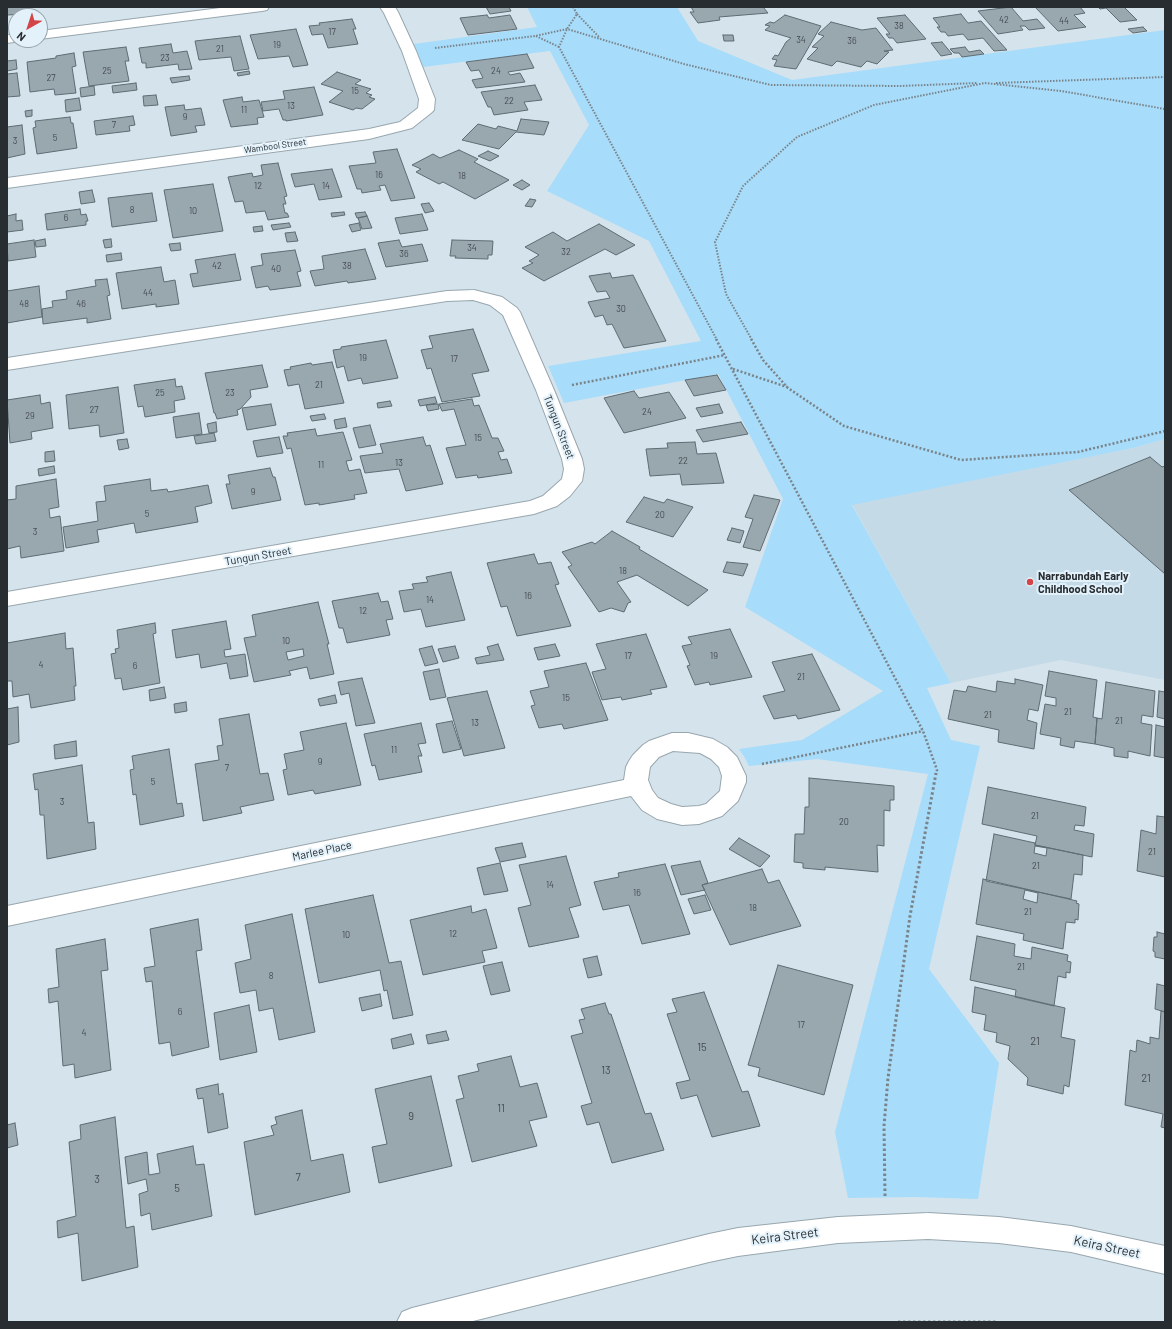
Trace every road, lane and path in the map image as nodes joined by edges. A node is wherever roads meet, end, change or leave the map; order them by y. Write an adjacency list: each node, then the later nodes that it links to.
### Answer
1 (262, 7): 6 (street)
2 (387, 7): 10 (street, Wambool Street)
3 (573, 7): 4 (path)
4 (577, 14): 5 (path); 8 (path)
5 (567, 29): 7 (path); 8 (path); 9 (path)
6 (48, 34)
7 (535, 36): 9 (path); 10 (path)
8 (600, 39): 12 (path)
9 (559, 47): 15 (path)
10 (409, 51): 14 (street, Wambool Street)
11 (1165, 77): 12 (path)
12 (985, 83): 13 (path); 18 (path)
13 (1165, 109)
14 (7, 183)
15 (725, 355): 17 (path); 19 (path)
16 (7, 364): 19 (street, Tungun Street)
17 (732, 369): 18 (path); 22 (path)
18 (788, 388): 20 (path)
19 (545, 390): 21 (street, Tungun Street)
20 (1165, 431)
21 (7, 599)
22 (923, 731): 23 (path); 26 (path)
23 (732, 770): 24 (street); 24 (street)
24 (638, 786): 25 (street, Marlee Place)
25 (7, 916)
26 (886, 1227): 27 (street, Keira Street); 28 (street, Keira Street)
27 (1165, 1260)
28 (412, 1322)
29 (898, 1322): 30 (path)
30 (998, 1322)

